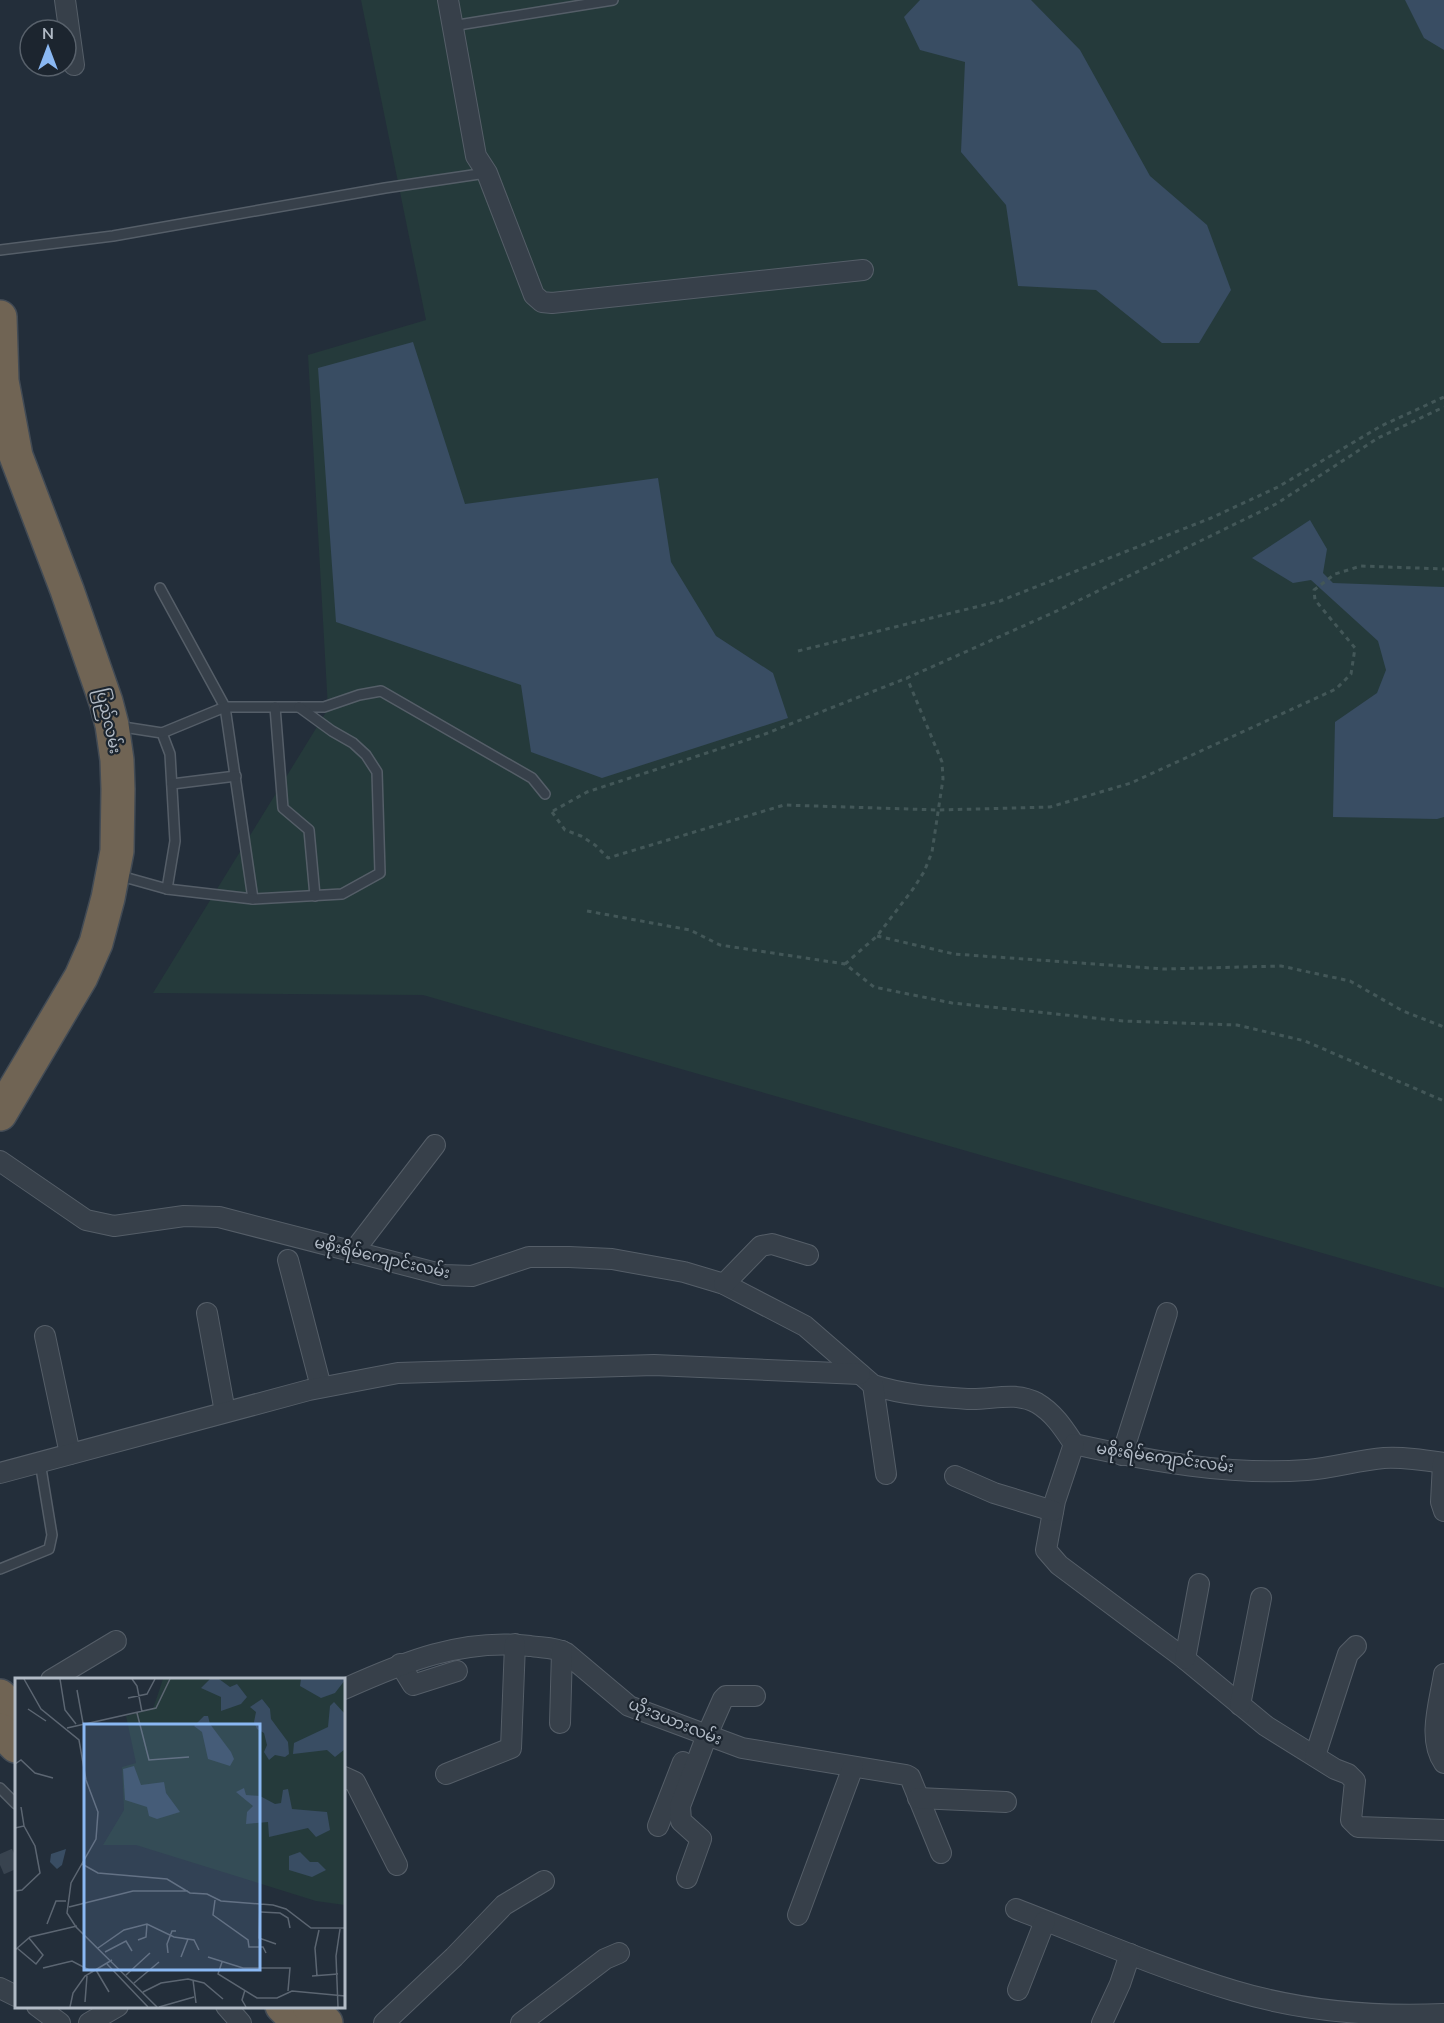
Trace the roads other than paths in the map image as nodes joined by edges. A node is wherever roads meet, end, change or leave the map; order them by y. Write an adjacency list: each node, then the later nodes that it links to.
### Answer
1 (65, 0): 4 (street)
2 (448, 0): 5 (street)
3 (613, 0): 5 (lane)
4 (67, 18)
5 (452, 26): 6 (street)
6 (487, 172): 7 (lane); 8 (street)
7 (0, 250)
8 (863, 270)
9 (0, 317): 14 (highway, ပြည်လမ်း)
10 (160, 588): 11 (lane)
11 (225, 707): 12 (lane); 15 (lane); 16 (lane)
12 (275, 707): 13 (lane); 21 (lane)
13 (298, 707): 18 (lane); 21 (lane)
14 (112, 725): 15 (lane); 19 (highway, ပြည်လမ်း)
15 (162, 733): 17 (lane)
16 (236, 776): 17 (lane); 22 (lane)
17 (172, 784): 20 (lane)
18 (545, 794)
19 (113, 874): 20 (lane); 23 (highway, ပြည်လမ်း)
20 (167, 889): 22 (lane)
21 (315, 896): 22 (lane)
22 (253, 899)
23 (0, 1114)
24 (435, 1145): 26 (street)
25 (0, 1161): 26 (street, မစိုးရိမ်ကျောင်းလမ်း)
26 (353, 1252): 29 (street, မစိုးရိမ်ကျောင်းလမ်း)
27 (808, 1255): 29 (street)
28 (288, 1260): 34 (street)
29 (724, 1284): 33 (street, မစိုးရိမ်ကျောင်းလမ်း)
30 (207, 1313): 35 (street)
31 (1167, 1313): 38 (street)
32 (45, 1336): 37 (street)
33 (866, 1380): 34 (street); 36 (street, မစိုးရိမ်ကျောင်းလမ်း); 42 (street)
34 (321, 1387): 35 (street)
35 (225, 1412): 37 (street)
36 (1074, 1444): 38 (street, မစိုးရိမ်ကျောင်းလမ်း); 45 (street)
37 (70, 1454): 39 (street)
38 (1122, 1455): 40 (street, မစိုးရိမ်ကျောင်းလမ်း)
39 (40, 1462): 41 (street); 46 (lane)
40 (1444, 1463): 44 (street)
41 (0, 1473)
42 (886, 1474)
43 (955, 1476): 45 (street)
44 (1444, 1511)
45 (1053, 1512): 53 (street)
46 (0, 1569)
47 (1199, 1584): 53 (street)
48 (1261, 1598): 60 (street)
49 (116, 1641): 57 (street)
50 (514, 1644): 52 (street); 54 (street); 68 (street)
51 (1356, 1646): 65 (street)
52 (562, 1651): 62 (street); 63 (street, ယိုးဒယားလမ်း)
53 (1185, 1659): 60 (street)
54 (400, 1664): 55 (street); 58 (street)
55 (457, 1671)
56 (1444, 1674): 66 (street)
57 (54, 1678)
58 (345, 1689)
59 (755, 1696): 63 (street)
60 (1240, 1705): 65 (street)
61 (8, 1709): 64 (highway)
62 (561, 1723)
63 (701, 1733): 67 (street, ယိုးဒယားလမ်း); 74 (street); 78 (street)
64 (15, 1741)
65 (1315, 1756): 75 (street)
66 (1444, 1763)
67 (853, 1767): 71 (street, ယိုးဒယားလမ်း); 81 (street)
68 (446, 1774)
69 (345, 1777): 77 (street)
70 (0, 1788): 73 (lane)
71 (918, 1798): 72 (street); 76 (street, ယိုးဒယားလမ်း)
72 (1006, 1802)
73 (15, 1803)
74 (657, 1826)
75 (1444, 1830)
76 (941, 1853)
77 (397, 1865)
78 (687, 1878)
79 (544, 1881): 99 (street)
80 (1016, 1909): 82 (street)
81 (798, 1915)
82 (1045, 1921): 84 (street); 86 (street)
83 (619, 1953): 100 (street)
84 (1130, 1954): 93 (street); 101 (street)
85 (0, 1988): 87 (street)
86 (1018, 1990)
87 (15, 1996)
88 (38, 2008): 95 (street)
89 (116, 2008): 94 (street)
90 (226, 2008): 96 (street)
91 (283, 2008): 97 (highway)
92 (310, 2008): 98 (highway)
93 (1444, 2014)
94 (97, 2021)
95 (60, 2023)
96 (241, 2023)
97 (299, 2023)
98 (326, 2023)
99 (384, 2023)
100 (521, 2023)
101 (1102, 2023)

